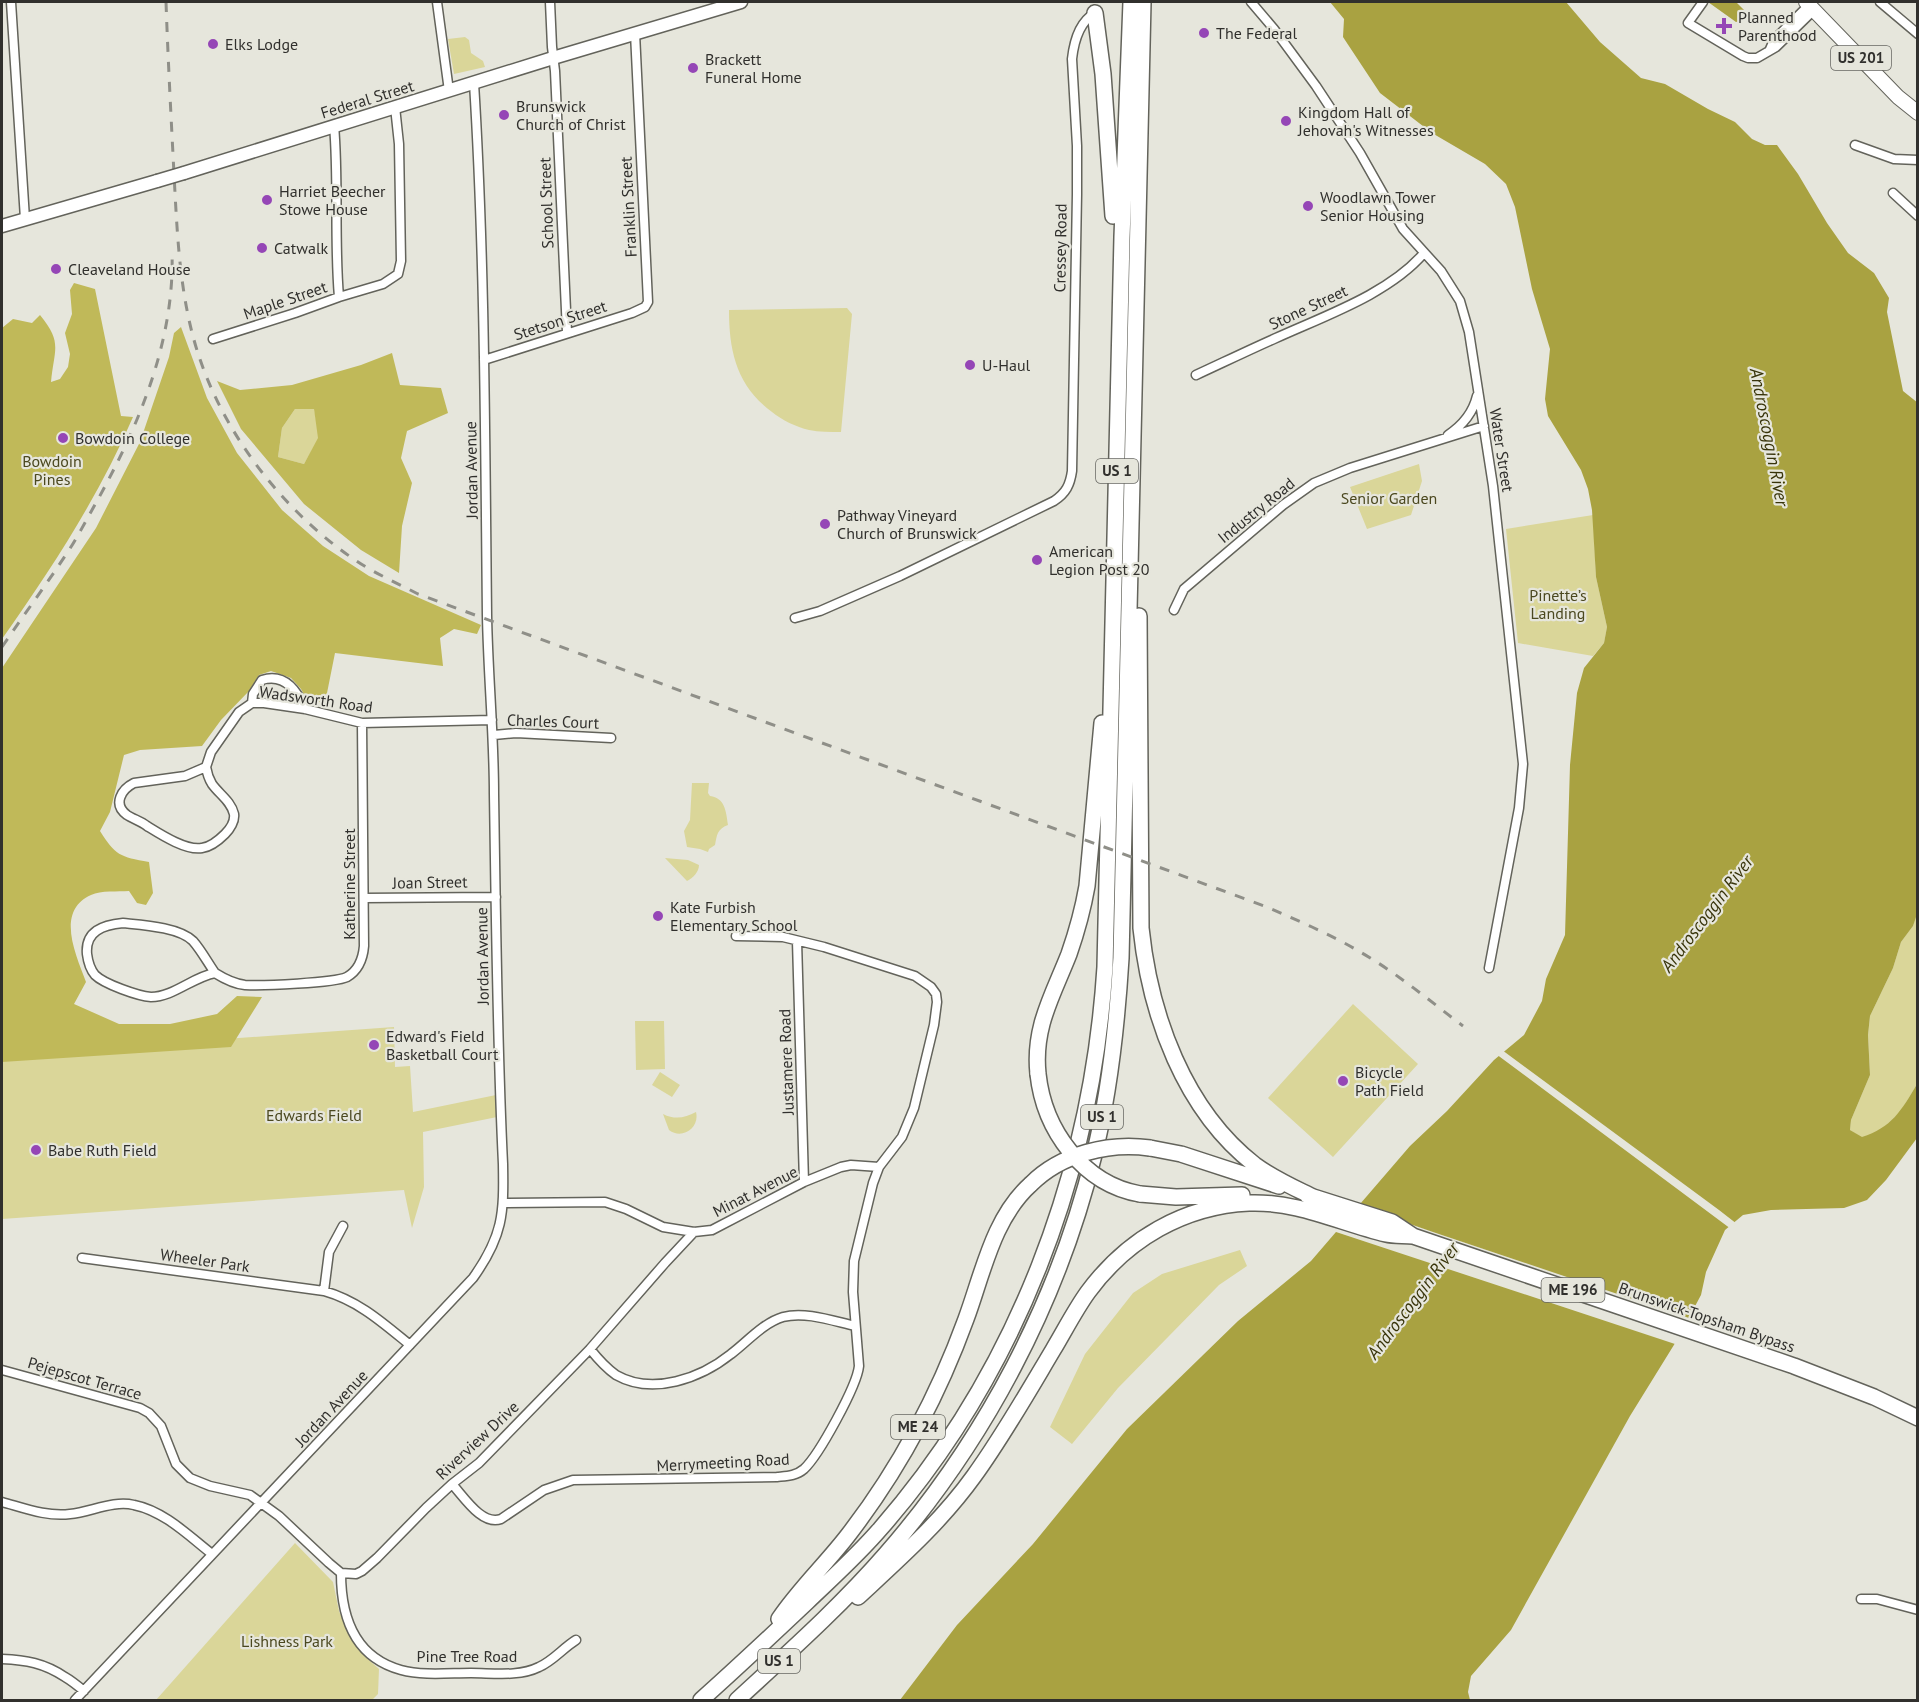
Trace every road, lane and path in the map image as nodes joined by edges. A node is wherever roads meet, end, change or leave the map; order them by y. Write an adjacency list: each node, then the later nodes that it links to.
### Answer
1 (10, 2): 26 (street)
2 (437, 2): 18 (street)
3 (550, 2): 16 (street, School Street)
4 (741, 2): 13 (street, Federal Street)
5 (1131, 2): 29 (highway, US 1)
6 (1143, 2): 15 (highway, US 1)
7 (1150, 2): 15 (highway)
8 (1251, 2): 28 (street, Water Street)
9 (1880, 2): 14 (street)
10 (1701, 4): 11 (street)
11 (1811, 4): 20 (main road, US 201)
12 (1096, 7): 29 (highway); 41 (street, Cressey Road)
13 (635, 33): 16 (street, Federal Street); 31 (street, Franklin Street)
14 (1917, 34)
15 (1144, 40): 39 (highway, US 1)
16 (553, 58): 17 (street, Federal Street); 32 (street, School Street)
17 (474, 82): 18 (street, Federal Street); 34 (street, Jordan Avenue)
18 (449, 91): 19 (street, Federal Street)
19 (395, 107): 21 (street, Federal Street); 30 (street)
20 (1917, 113)
21 (334, 125): 26 (street, Federal Street, bridge); 30 (street, Maple Street)
22 (1855, 145): 23 (street)
23 (1917, 160)
24 (1893, 193): 25 (street)
25 (1917, 216)
26 (25, 219): 27 (street, Federal Street)
27 (2, 226)
28 (1424, 253): 35 (street, Stone Street); 36 (street, Water Street)
29 (1122, 257): 42 (highway, US 1)
30 (339, 297): 33 (street, Maple Street)
31 (645, 307): 32 (street, Stetson Street)
32 (567, 332): 34 (street, Stetson Street)
33 (213, 339)
34 (484, 360): 45 (street, Jordan Avenue)
35 (1196, 375)
36 (1478, 392): 37 (street, Water Street); 38 (street, Industry Road)
37 (1484, 426): 38 (street, Industry Road); 54 (street, Water Street)
38 (1445, 438): 40 (street, Industry Road)
39 (1131, 531): 59 (highway); 76 (highway, US 1)
40 (1174, 610)
41 (795, 618)
42 (1112, 686): 59 (highway, bridge); 78 (highway, US 1)
43 (252, 703): 44 (street, Wadsworth Road); 44 (street); 49 (street, Wadsworth Road)
44 (304, 709): 46 (street, Wadsworth Road)
45 (492, 720): 46 (street, Wadsworth Road); 47 (street, Jordan Avenue)
46 (362, 723): 51 (street, Katherine Street)
47 (494, 735): 48 (street, Charles Court); 50 (street, Jordan Avenue)
48 (611, 738)
49 (206, 767): 49 (street)
50 (496, 897): 51 (street, Joan Street); 58 (street, Jordan Avenue)
51 (364, 898): 55 (street, Katherine Street)
52 (736, 936): 53 (street, Merrymeeting Road)
53 (798, 941): 56 (street, Merrymeeting Road); 57 (street, Justamere Road)
54 (1489, 968)
55 (215, 973): 55 (street)
56 (879, 1167): 57 (street, Minat Avenue); 64 (street, Merrymeeting Road)
57 (804, 1182): 61 (street, Minat Avenue)
58 (504, 1203): 61 (street, Minat Avenue); 65 (street, Jordan Avenue)
59 (1311, 1204): 68 (highway, Brunswick-Topsham Bypass / ME 196); 76 (highway); 78 (highway, ME 24, bridge)
60 (343, 1226): 63 (street)
61 (694, 1232): 66 (street, Riverview Drive)
62 (82, 1258): 63 (street, Wheeler Park)
63 (324, 1291): 65 (street, Wheeler Park)
64 (855, 1326): 66 (street); 69 (street, Merrymeeting Road)
65 (410, 1345): 71 (street, Jordan Avenue)
66 (590, 1349): 69 (street, Riverview Drive)
67 (2, 1370): 71 (street, Pejepscot Terrace)
68 (1917, 1418)
69 (452, 1484): 73 (street, Riverview Drive)
70 (2, 1502): 72 (street)
71 (262, 1503): 72 (street, Jordan Avenue); 73 (street)
72 (212, 1554): 80 (street, Jordan Avenue)
73 (341, 1573): 77 (street, Pine Tree Road)
74 (1861, 1599): 75 (street)
75 (1917, 1610)
76 (821, 1622): 83 (highway, US 1)
77 (576, 1640)
78 (761, 1645): 82 (highway, US 1)
79 (2, 1659): 80 (street)
80 (84, 1690): 81 (street, Jordan Avenue)
81 (75, 1701)
82 (701, 1701)
83 (737, 1701)

